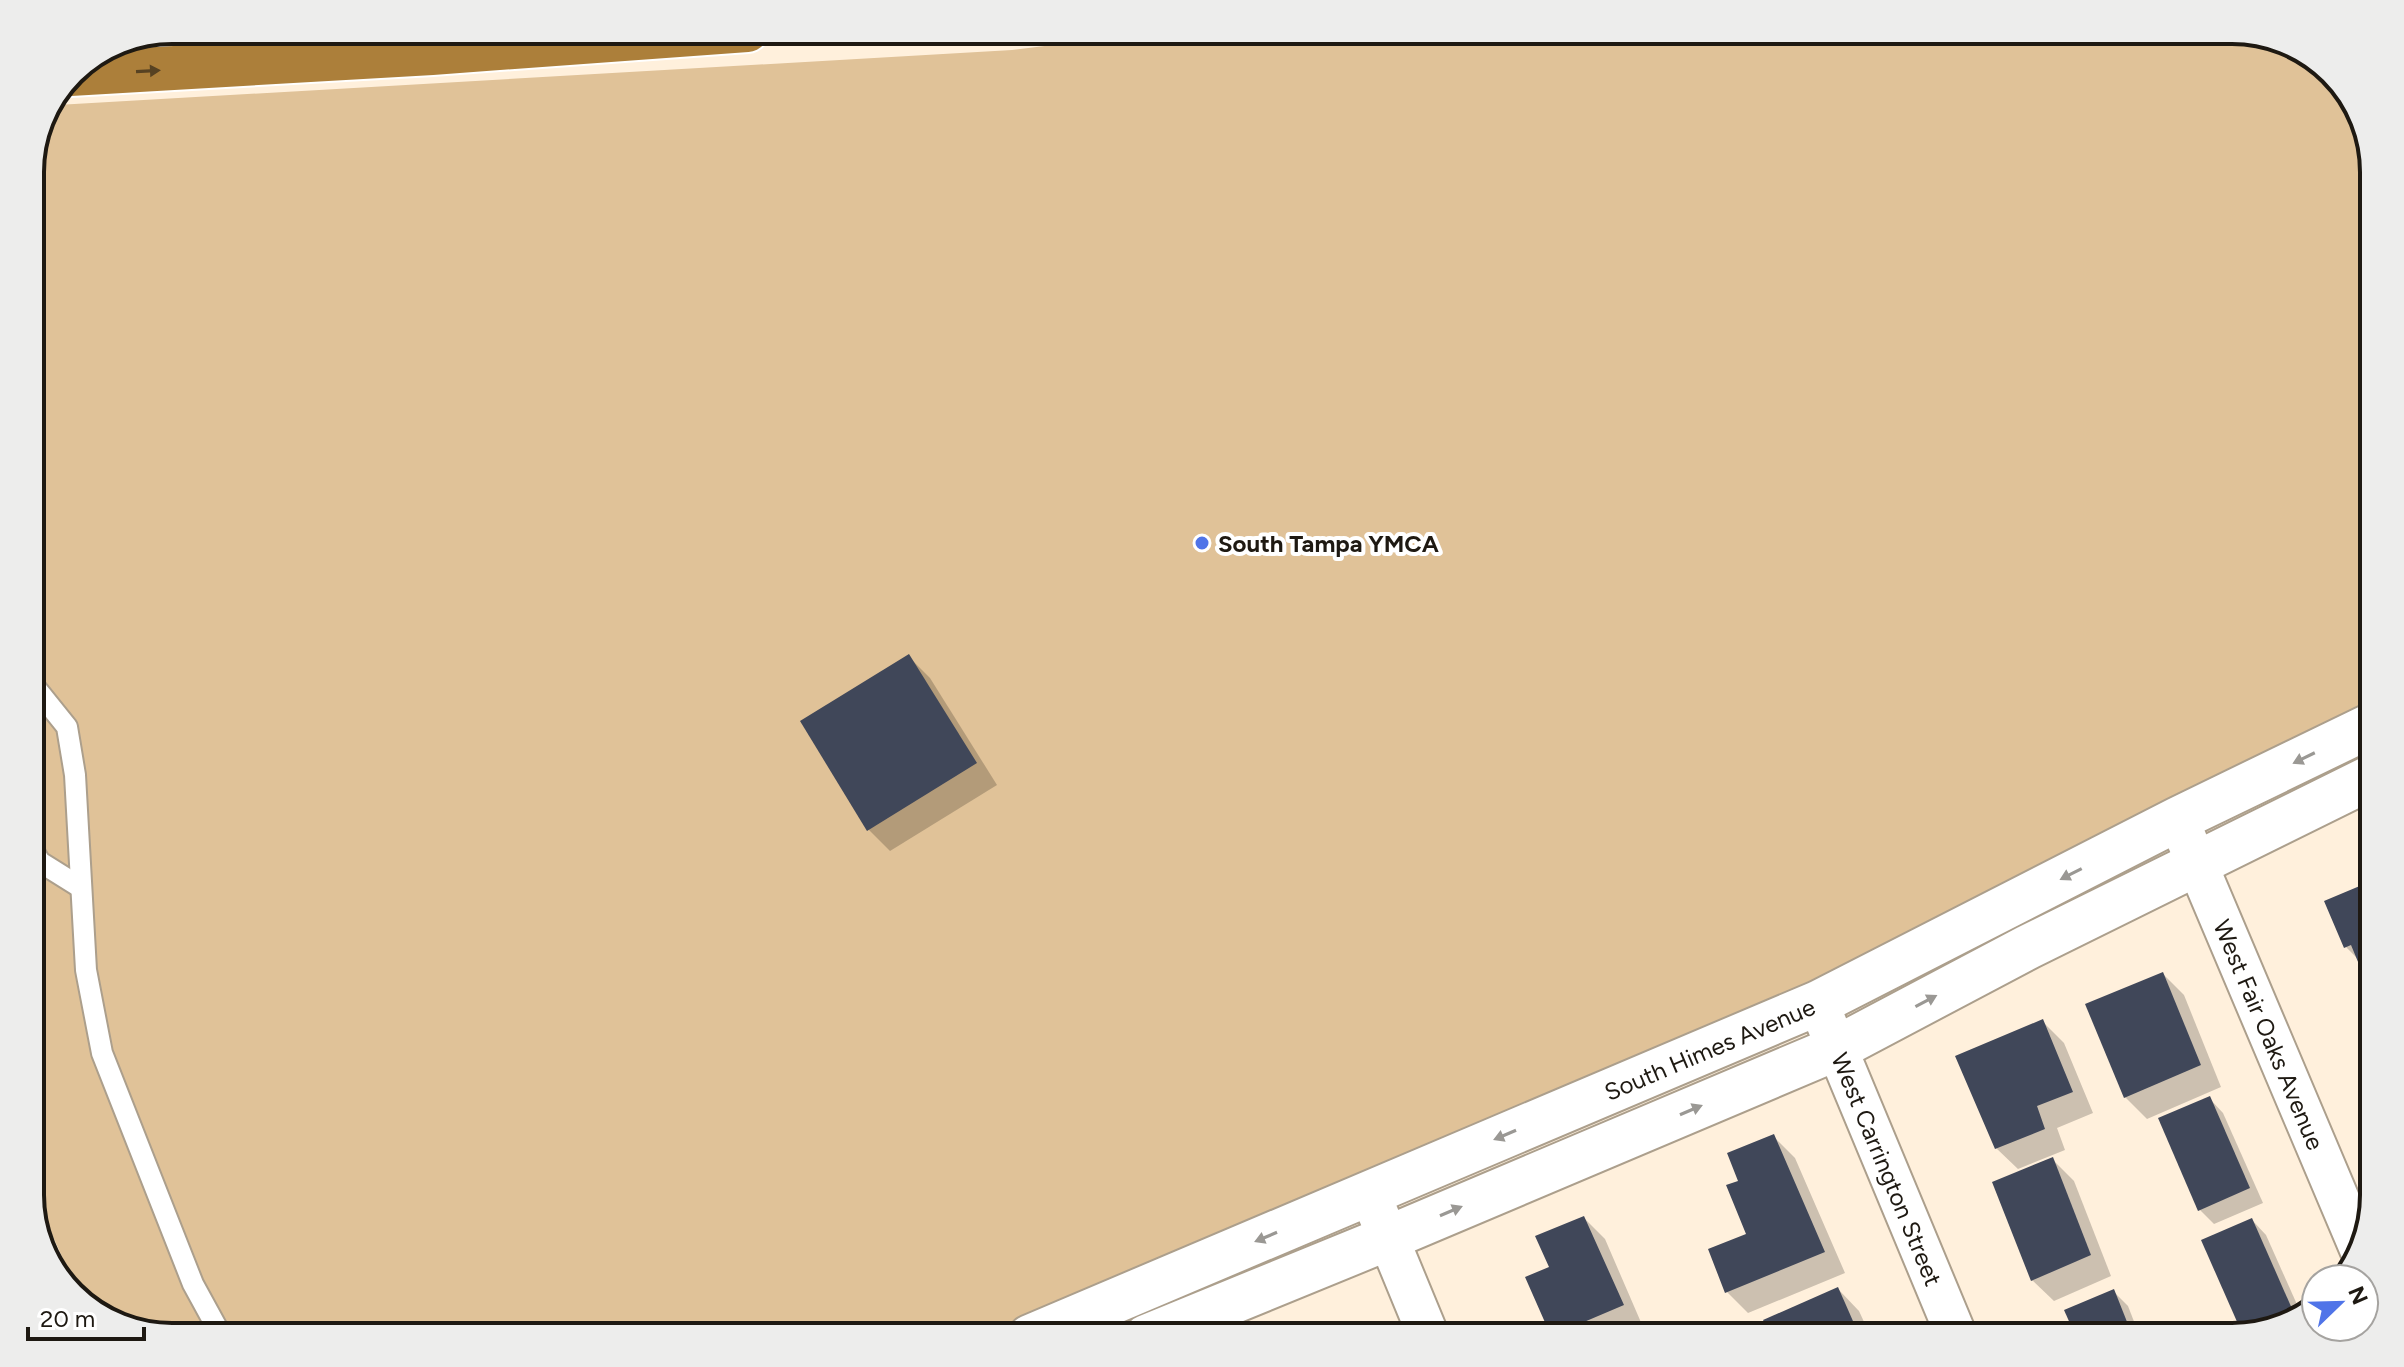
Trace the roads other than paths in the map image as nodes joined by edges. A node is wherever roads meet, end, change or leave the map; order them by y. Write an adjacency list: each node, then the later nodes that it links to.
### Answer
1 (550, 44): 2 (highway, one-way to 1)
2 (92, 73)
3 (44, 698): 9 (lane)
4 (2360, 731): 6 (street, South Himes Avenue, one-way to 6)
5 (2360, 783): 7 (street, South Himes Avenue)
6 (2178, 819): 7 (street, West Fair Oaks Avenue); 10 (street, South Himes Avenue, one-way to 10)
7 (2196, 863): 11 (street, South Himes Avenue, one-way to 7); 15 (street, West Fair Oaks Avenue)
8 (44, 864): 9 (lane)
9 (80, 887): 17 (lane)
10 (1818, 1003): 11 (street, West Carrington Street); 12 (street, South Himes Avenue)
11 (1837, 1048): 13 (street, South Himes Avenue, one-way to 11); 21 (street, West Carrington Street)
12 (1550, 1115): 13 (street); 14 (street, South Himes Avenue, one-way to 14)
13 (1570, 1161): 16 (street, South Himes Avenue, one-way to 13)
14 (1370, 1194): 16 (street); 18 (street, South Himes Avenue, one-way to 18)
15 (2354, 1234)
16 (1388, 1238): 19 (street, South Himes Avenue); 20 (street)
17 (214, 1323)
18 (1063, 1323)
19 (1180, 1323)
20 (1423, 1323)
21 (1951, 1323)

